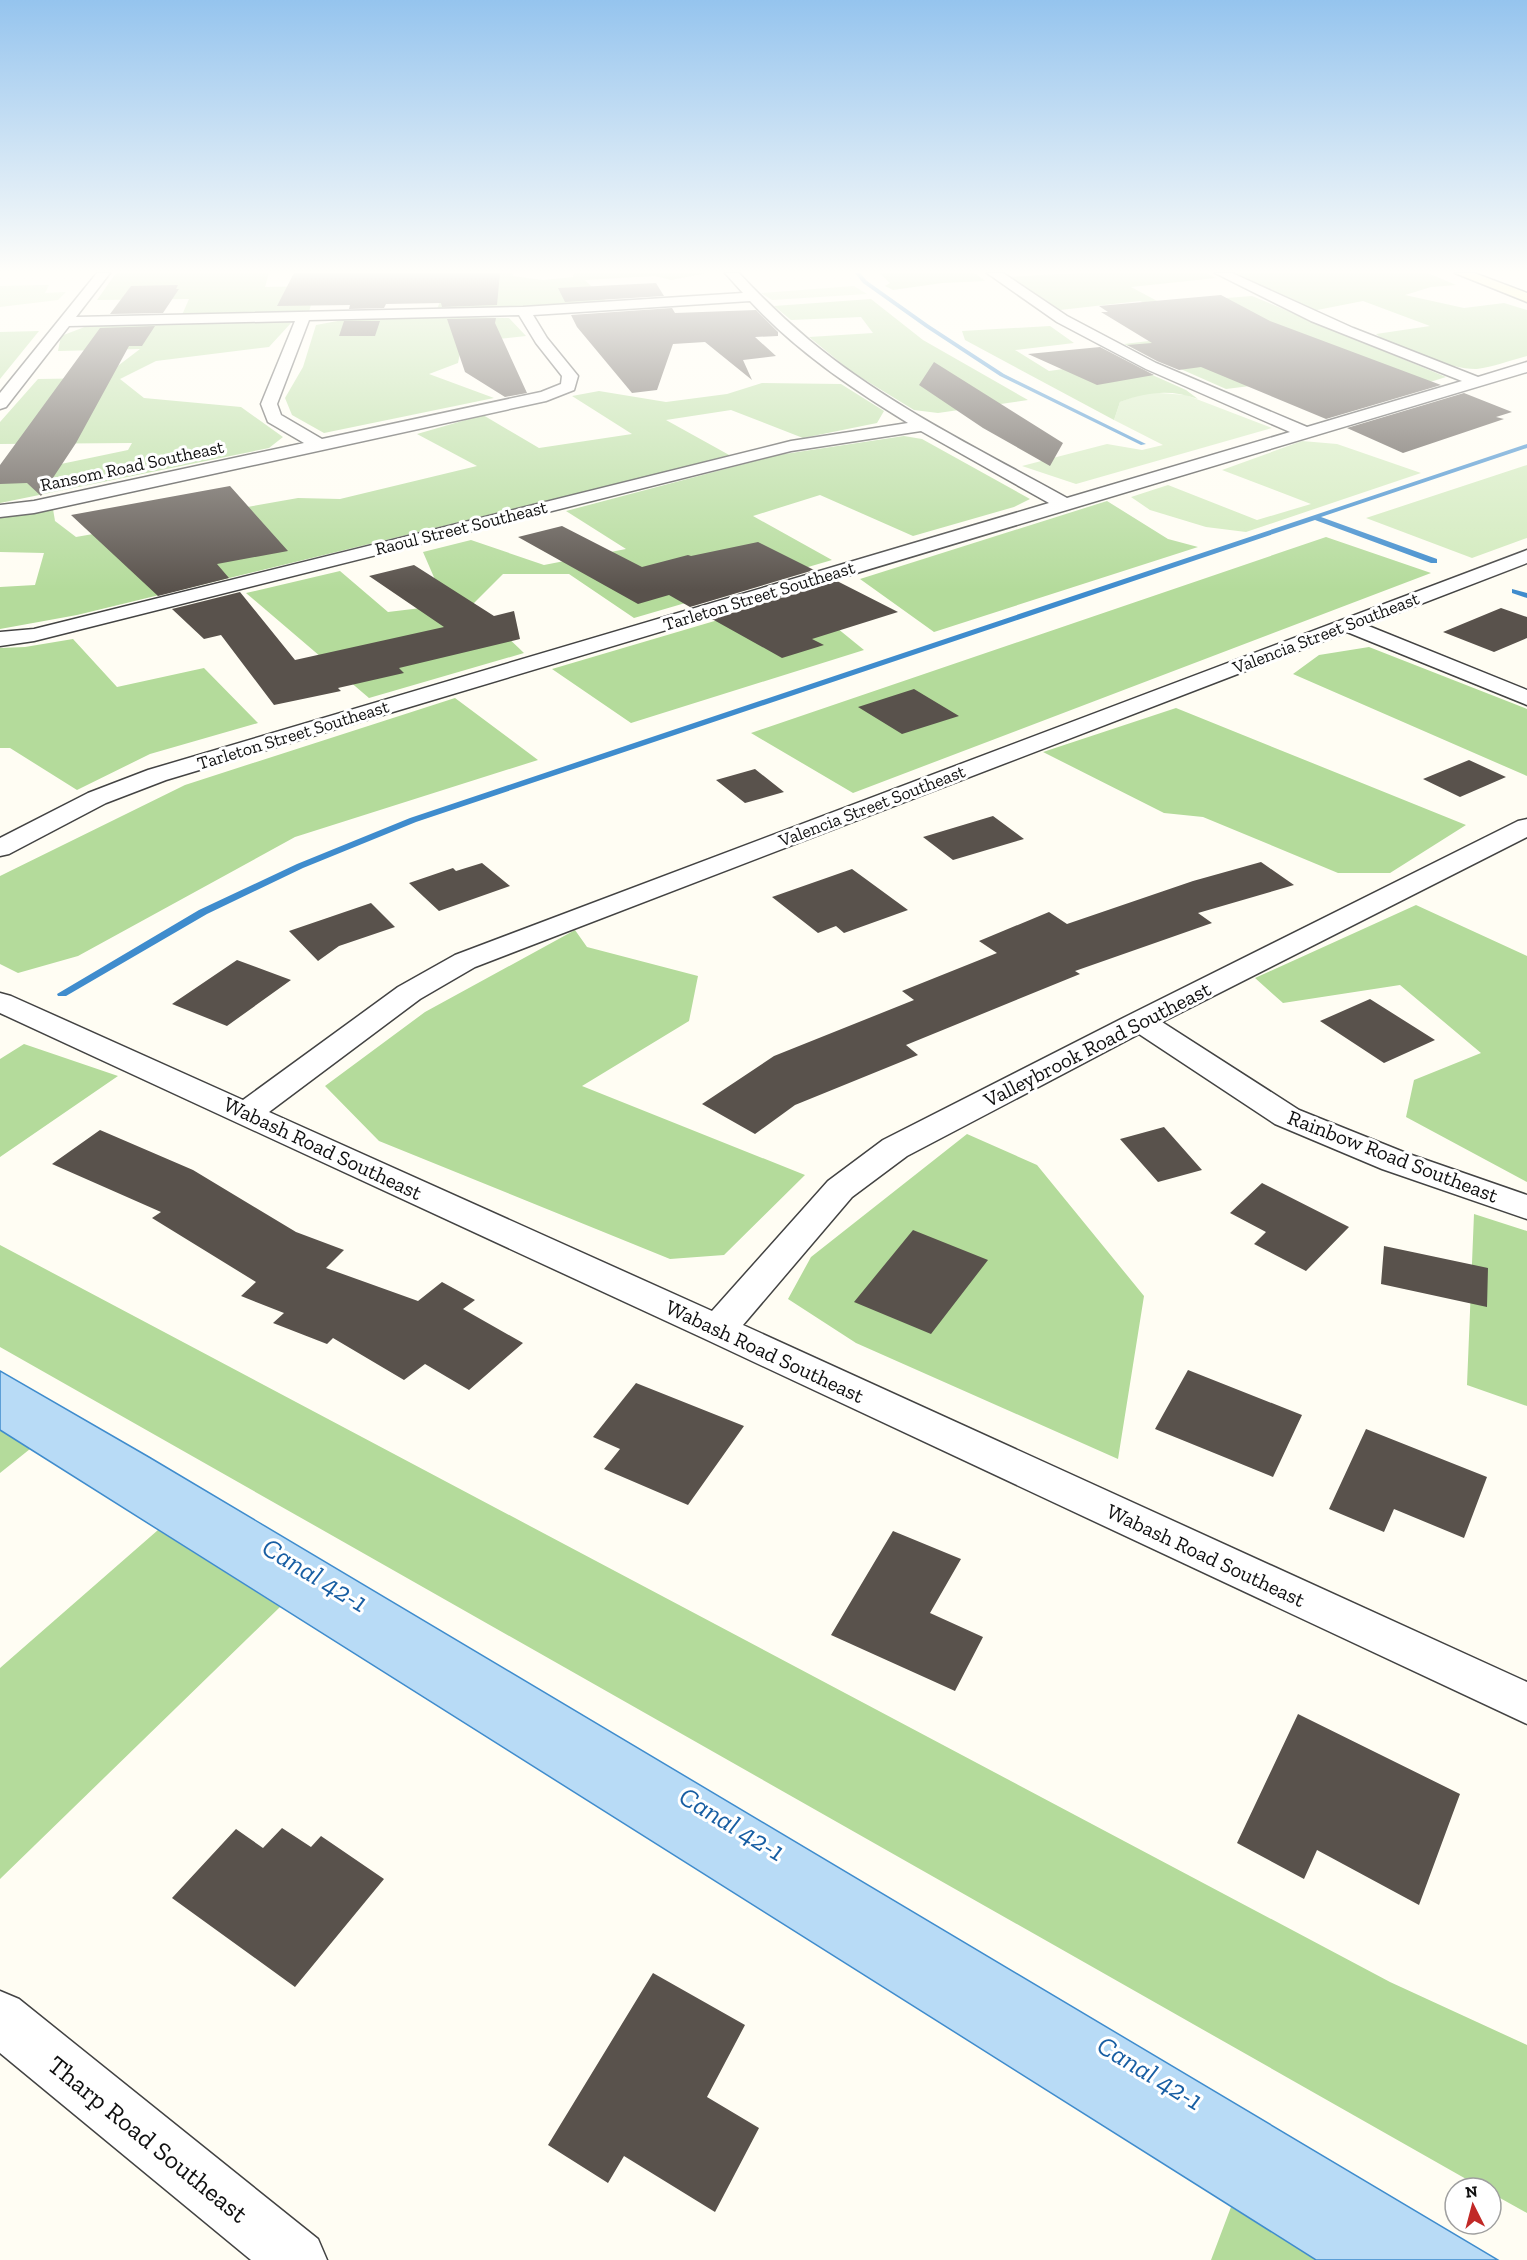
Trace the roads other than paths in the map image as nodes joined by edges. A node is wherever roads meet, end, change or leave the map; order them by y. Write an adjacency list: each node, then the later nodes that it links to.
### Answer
1 (20, 378): 9 (street)
2 (279, 378): 12 (street)
3 (570, 378): 12 (street, Ransom Road Southeast)
4 (850, 378): 10 (street)
5 (1180, 378): 11 (street)
6 (1469, 378): 8 (street)
7 (1490, 378): 8 (street, Tarleton Street Southeast)
8 (1478, 382): 11 (street, Tarleton Street Southeast)
9 (0, 404)
10 (924, 425): 13 (street); 17 (street, Raoul Street Southeast)
11 (1306, 433): 13 (street, Tarleton Street Southeast)
12 (319, 445): 14 (street, Ransom Road Southeast)
13 (1066, 505): 20 (street, Tarleton Street Southeast)
14 (0, 511)
15 (1527, 556): 16 (street, Valencia Street Southeast)
16 (1348, 625): 18 (street); 23 (street, Valencia Street Southeast)
17 (0, 639)
18 (1527, 698)
19 (1527, 827): 22 (street, Valleybrook Road Southeast)
20 (0, 848)
21 (0, 1002): 23 (street, Wabash Road Southeast)
22 (1140, 1021): 24 (street, Rainbow Road Southeast); 25 (street, Valleybrook Road Southeast)
23 (246, 1113): 25 (street, Wabash Road Southeast)
24 (1527, 1207)
25 (717, 1329): 26 (street, Wabash Road Southeast)
26 (1527, 1704)
27 (0, 2018): 28 (street, Tharp Road Southeast)
28 (297, 2260)

